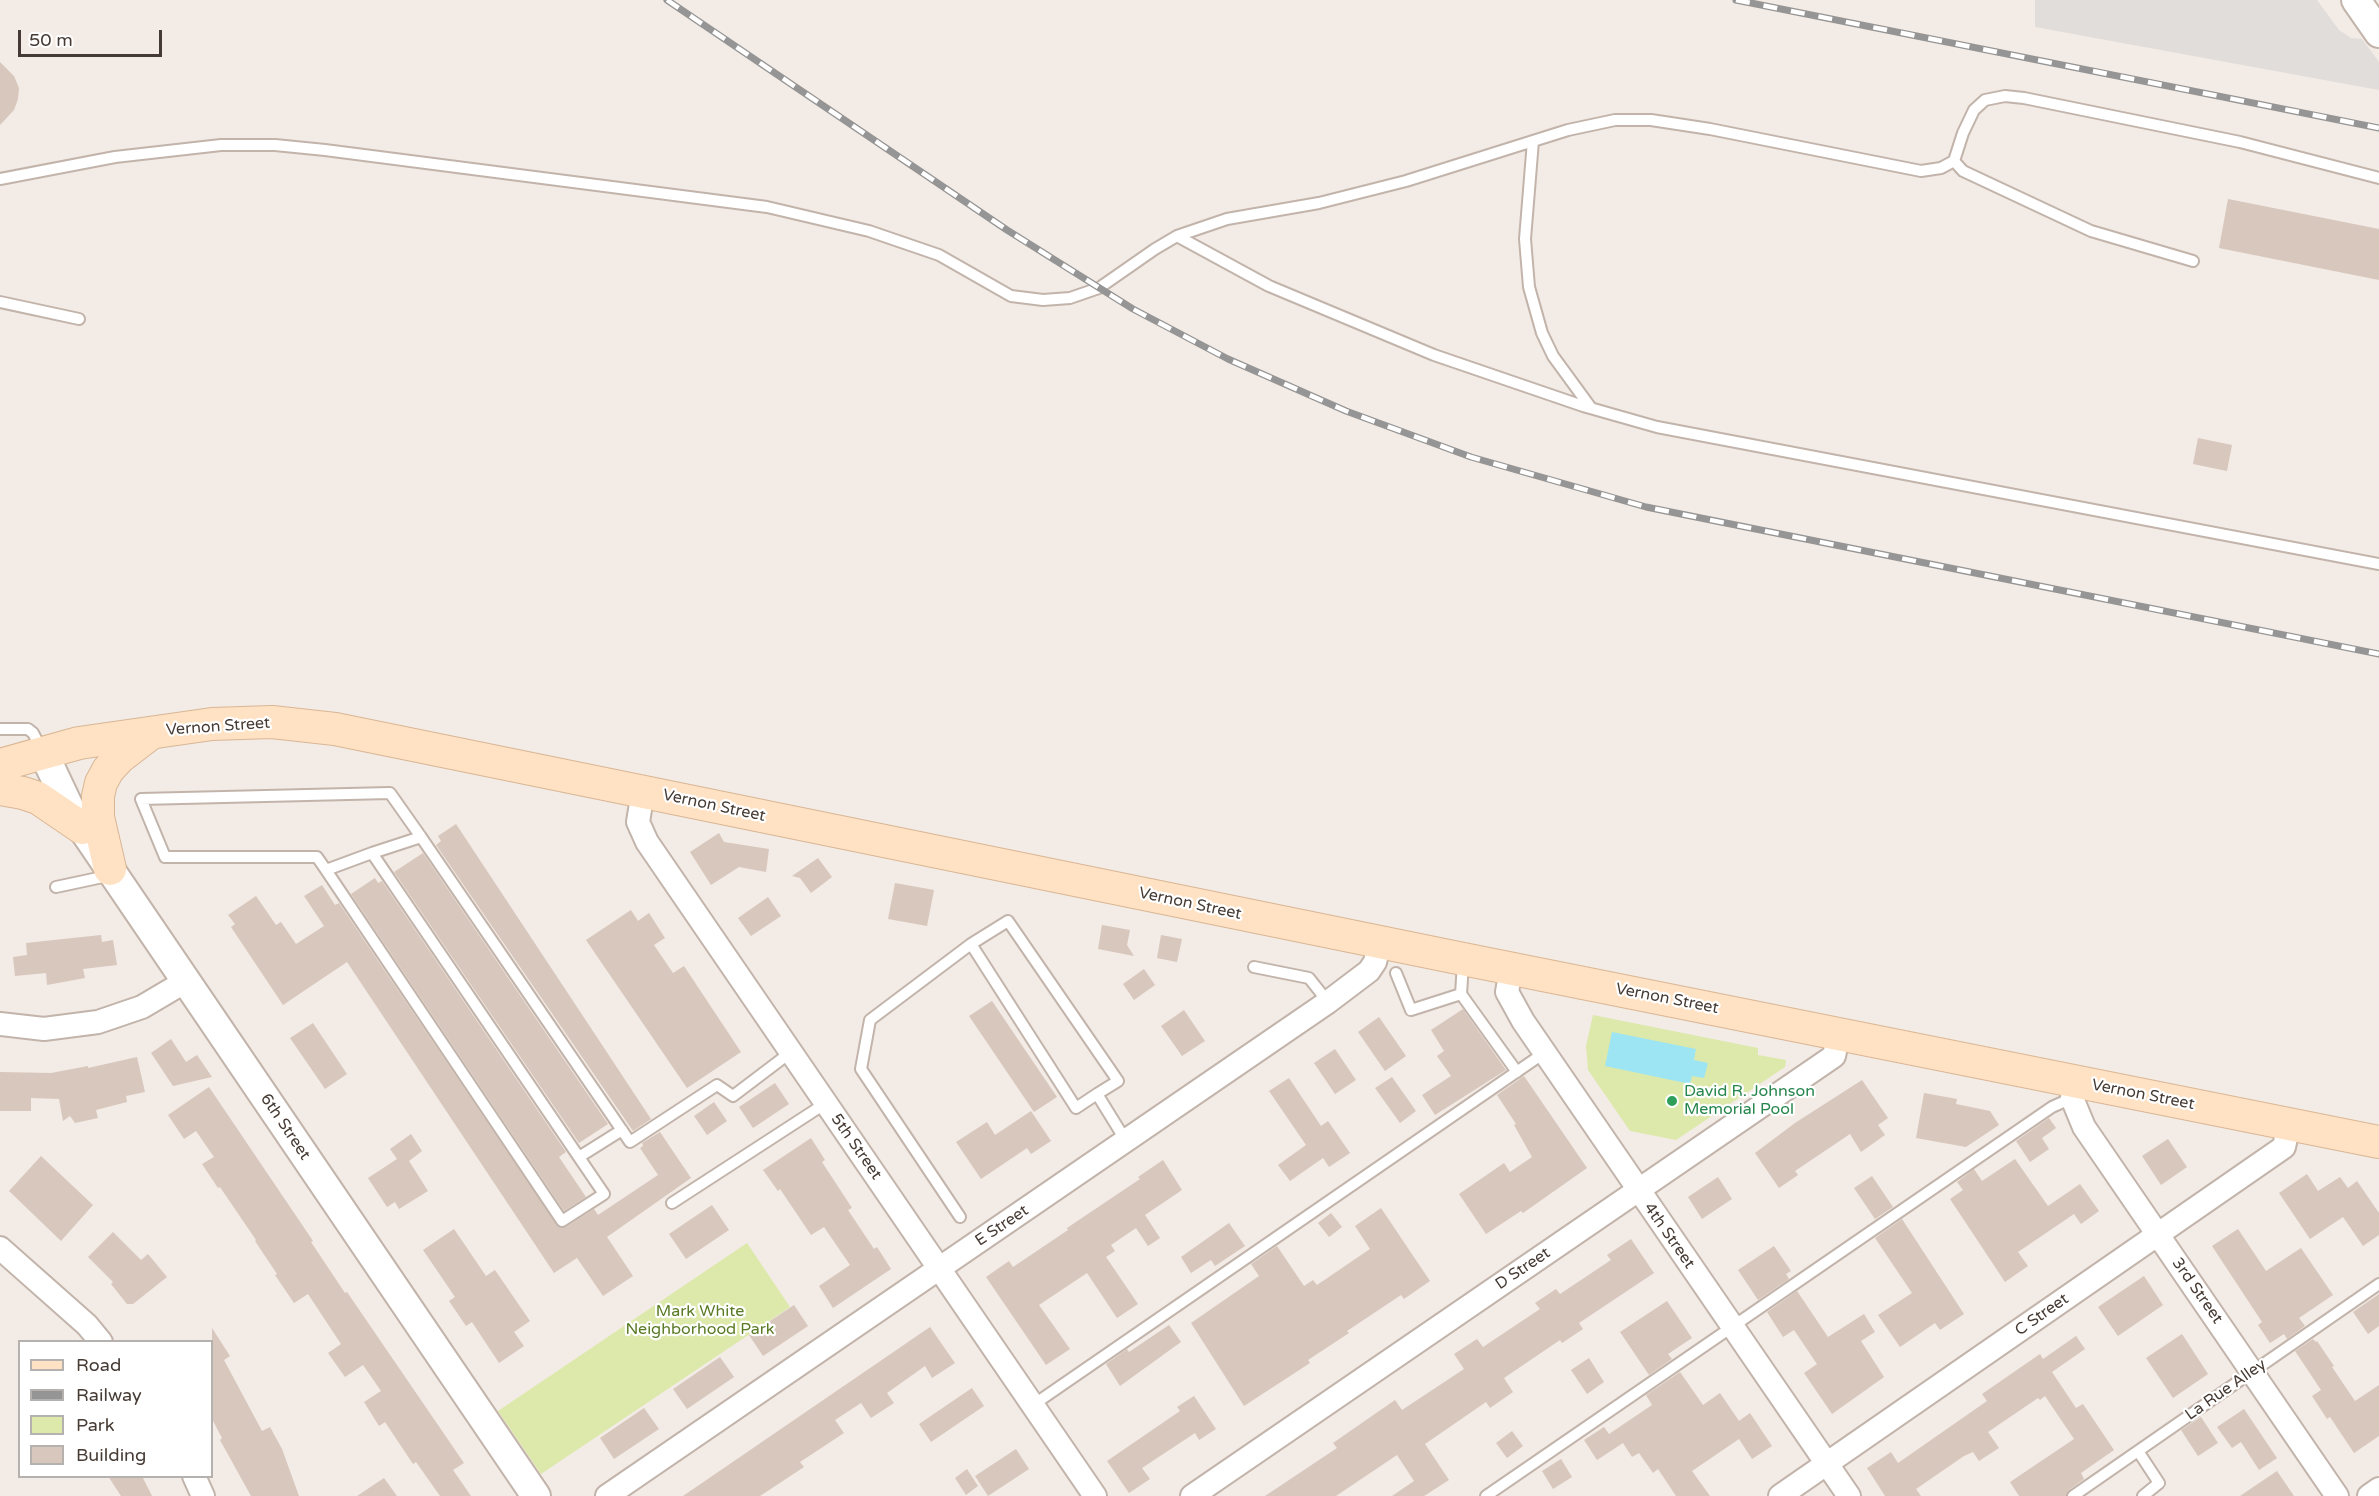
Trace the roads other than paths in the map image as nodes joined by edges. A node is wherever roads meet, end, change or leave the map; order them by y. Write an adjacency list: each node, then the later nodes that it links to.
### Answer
1 (2356, 0): 2 (street)
2 (2379, 33)
3 (1533, 141): 4 (lane); 7 (lane); 11 (lane)
4 (1954, 161): 5 (lane); 8 (lane)
5 (2379, 178)
6 (0, 179): 7 (lane)
7 (1177, 236): 11 (lane)
8 (2193, 261)
9 (0, 302): 10 (lane)
10 (79, 319)
11 (1592, 408): 12 (lane)
12 (2379, 564)
13 (0, 729): 15 (lane)
14 (152, 733): 15 (main road, Vernon Street); 18 (main road, Vernon Street); 23 (main road)
15 (43, 752): 16 (main road, Vernon Street); 19 (street, 6th Street)
16 (0, 765)
17 (0, 789): 19 (main road)
18 (642, 791): 25 (main road, Vernon Street); 36 (street, 5th Street)
19 (82, 828): 23 (street, 6th Street)
20 (421, 837): 21 (lane); 22 (lane); 43 (lane)
21 (372, 853): 22 (lane); 46 (lane)
22 (326, 870): 46 (lane)
23 (111, 872): 24 (lane); 31 (street, 6th Street)
24 (56, 887)
25 (1380, 942): 27 (main road, Vernon Street); 33 (street, E Street)
26 (971, 944): 40 (lane); 40 (lane); 49 (lane)
27 (1463, 959): 29 (main road, Vernon Street); 32 (lane)
28 (1254, 967): 33 (lane)
29 (1511, 969): 35 (main road, Vernon Street); 37 (street, 4th Street)
30 (1396, 973): 32 (lane)
31 (186, 981): 34 (street); 63 (street, 6th Street)
32 (1461, 994): 38 (lane)
33 (1328, 1002): 44 (street, E Street)
34 (0, 1024)
35 (1839, 1033): 39 (main road, Vernon Street); 47 (street, D Street)
36 (791, 1052): 41 (street, 5th Street); 43 (lane)
37 (1544, 1053): 38 (lane); 47 (street, 4th Street)
38 (1517, 1072): 57 (lane)
39 (2077, 1090): 42 (main road, Vernon Street); 50 (street, 3rd Street); 54 (lane)
40 (1097, 1094): 44 (lane)
41 (826, 1103): 48 (lane); 52 (street, 5th Street)
42 (2289, 1124): 45 (main road, Vernon Street); 50 (street, C Street)
43 (622, 1130): 46 (lane)
44 (1126, 1141): 52 (street, E Street)
45 (2379, 1142)
46 (579, 1157)
47 (1638, 1190): 54 (street, 4th Street); 66 (street, D Street)
48 (672, 1203)
49 (960, 1217)
50 (2158, 1235): 56 (street, 3rd Street); 59 (street, C Street)
51 (0, 1248): 55 (street)
52 (940, 1269): 57 (street, 5th Street); 64 (street, E Street)
53 (2379, 1284): 56 (lane, La Rue Alley)
54 (1733, 1327): 59 (street, 4th Street); 67 (lane)
55 (100, 1340)
56 (2252, 1372): 58 (lane, La Rue Alley); 72 (street, 3rd Street)
57 (1033, 1405): 65 (street, 5th Street)
58 (2138, 1451): 70 (lane, La Rue Alley); 71 (lane)
59 (1827, 1464): 68 (street, C Street); 69 (street, 4th Street)
60 (195, 1478): 62 (street)
61 (2379, 1489): 73 (street)
62 (203, 1496)
63 (536, 1496)
64 (607, 1496)
65 (1095, 1496)
66 (1192, 1496)
67 (1486, 1496)
68 (1780, 1496)
69 (1849, 1496)
70 (2073, 1496)
71 (2143, 1496)
72 (2337, 1496)
73 (2369, 1496)

